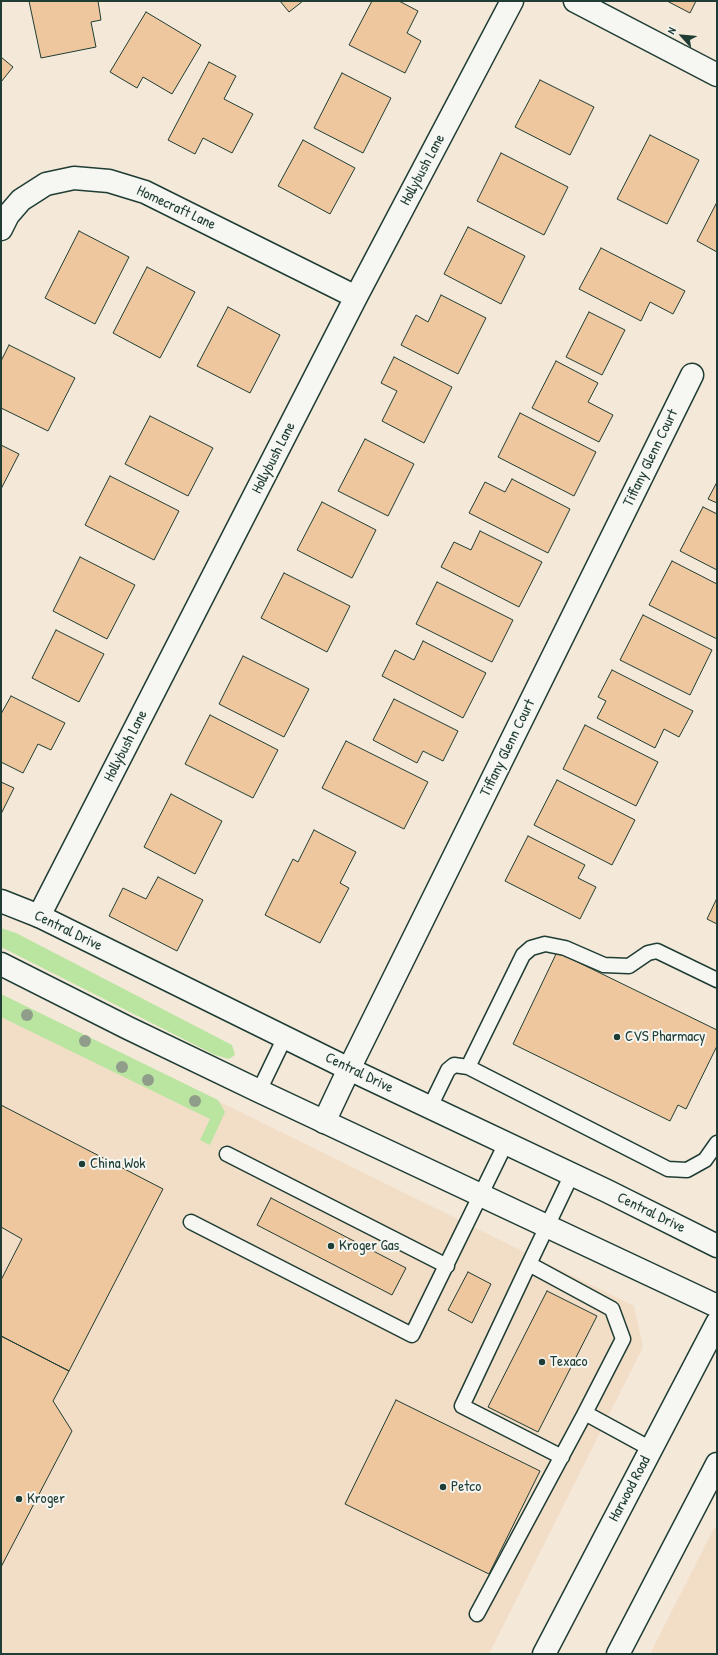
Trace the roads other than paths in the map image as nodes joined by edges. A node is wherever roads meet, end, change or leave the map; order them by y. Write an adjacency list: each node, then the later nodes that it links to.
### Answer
1 (512, 1): 5 (street, Hollybush Lane)
2 (575, 1): 3 (street)
3 (717, 75)
4 (1, 229): 5 (street, Homecraft Lane)
5 (356, 297): 8 (street, Hollybush Lane)
6 (692, 375): 13 (street, Tiffany Glenn Court)
7 (1, 901): 8 (street, Central Drive)
8 (39, 916): 11 (street, Central Drive)
9 (1, 964): 14 (street)
10 (717, 980): 12 (lane)
11 (285, 1037): 13 (street, Central Drive); 14 (lane)
12 (468, 1067): 15 (lane); 18 (lane)
13 (349, 1069): 15 (street, Central Drive); 16 (street, Tiffany Glenn Court)
14 (259, 1091): 16 (street)
15 (430, 1108): 17 (street, Central Drive)
16 (324, 1122): 21 (street)
17 (506, 1143): 20 (street, Central Drive); 21 (lane)
18 (717, 1144)
19 (227, 1154): 26 (lane)
20 (572, 1174): 23 (lane); 24 (street, Central Drive)
21 (481, 1196): 23 (street); 26 (lane)
22 (191, 1222): 26 (lane)
23 (547, 1226): 25 (lane); 27 (street)
24 (717, 1246)
25 (530, 1264): 29 (lane); 31 (lane)
26 (447, 1266)
27 (717, 1306)
28 (717, 1324): 30 (street, Harwood Road)
29 (585, 1413): 30 (lane); 31 (lane)
30 (651, 1449): 34 (street, Harwood Road)
31 (562, 1457): 33 (lane)
32 (716, 1467): 35 (street)
33 (477, 1614)
34 (544, 1654)
35 (618, 1654)

